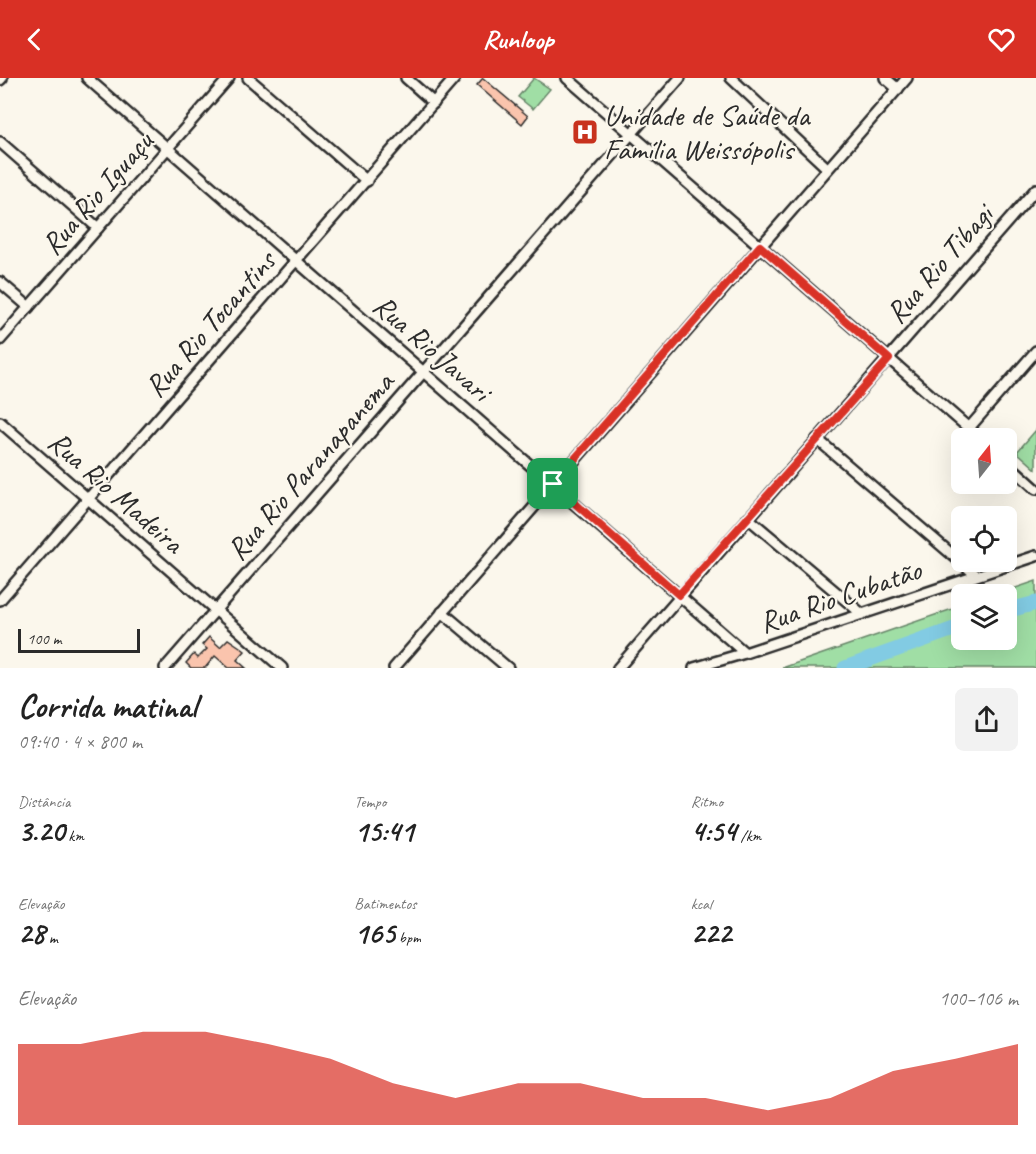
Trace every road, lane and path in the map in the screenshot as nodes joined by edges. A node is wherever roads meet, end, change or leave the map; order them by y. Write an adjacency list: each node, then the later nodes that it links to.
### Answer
1 (87, 78): 15 (street, Rua Rio Javari)
2 (229, 78): 15 (street, Rua Rio Iguaçu)
3 (248, 78): 17 (street)
4 (406, 78): 12 (street)
5 (455, 78): 12 (street, Rua Rio Tocantins)
6 (567, 78): 13 (street)
7 (680, 78): 13 (street, Rua Rio Paranapanema)
8 (731, 78): 16 (street)
9 (885, 78): 11 (street)
10 (907, 78): 11 (street)
11 (898, 89): 16 (street)
12 (434, 103): 17 (street, Rua Rio Tocantins)
13 (631, 133): 20 (street); 27 (street, Rua Rio Paranapanema)
14 (0, 142): 19 (street)
15 (168, 148): 19 (street, Rua Rio Iguaçu); 21 (street, Rua Rio Javari)
16 (827, 168): 20 (street)
17 (367, 181): 21 (street, Rua Rio Tocantins)
18 (1036, 189): 26 (street, Rua Rio Tibagi)
19 (98, 228): 23 (street, Rua Rio Iguaçu)
20 (760, 246): 26 (street); 32 (street)
21 (296, 261): 27 (street, Rua Rio Javari); 34 (street, Rua Rio Tocantins)
22 (0, 282): 23 (street)
23 (29, 307): 24 (street, Rua Rio Iguaçu)
24 (0, 340)
25 (1036, 351): 29 (street)
26 (889, 359): 29 (street); 30 (street, Rua Rio Tibagi)
27 (424, 372): 32 (street, Rua Rio Javari); 40 (street, Rua Rio Paranapanema)
28 (0, 422): 34 (street, Rua Rio Madeira)
29 (969, 428)
30 (817, 439): 35 (street, Rua Rio Tibagi); 37 (street)
31 (1017, 472): 33 (street)
32 (553, 484): 38 (street, Rua Rio Javari); 41 (street)
33 (1036, 489)
34 (88, 499): 39 (street, Rua Rio Tocantins); 40 (street, Rua Rio Madeira)
35 (748, 518): 38 (street, Rua Rio Tibagi); 42 (street)
36 (1036, 556): 37 (street, Rua Rio Cubatão)
37 (976, 575): 42 (street, Rua Rio Cubatão)
38 (679, 595): 43 (street, Rua Rio Javari); 48 (street, Rua Rio Tibagi)
39 (0, 600)
40 (215, 610): 44 (street, Rua Rio Paranapanema); 45 (street, Rua Rio Madeira)
41 (442, 612): 46 (street); 47 (street)
42 (862, 614): 43 (street, Rua Rio Cubatão)
43 (746, 653): 49 (street, Rua Rio Cubatão)
44 (165, 668)
45 (282, 668)
46 (394, 668)
47 (508, 668)
48 (618, 668)
49 (694, 668)

